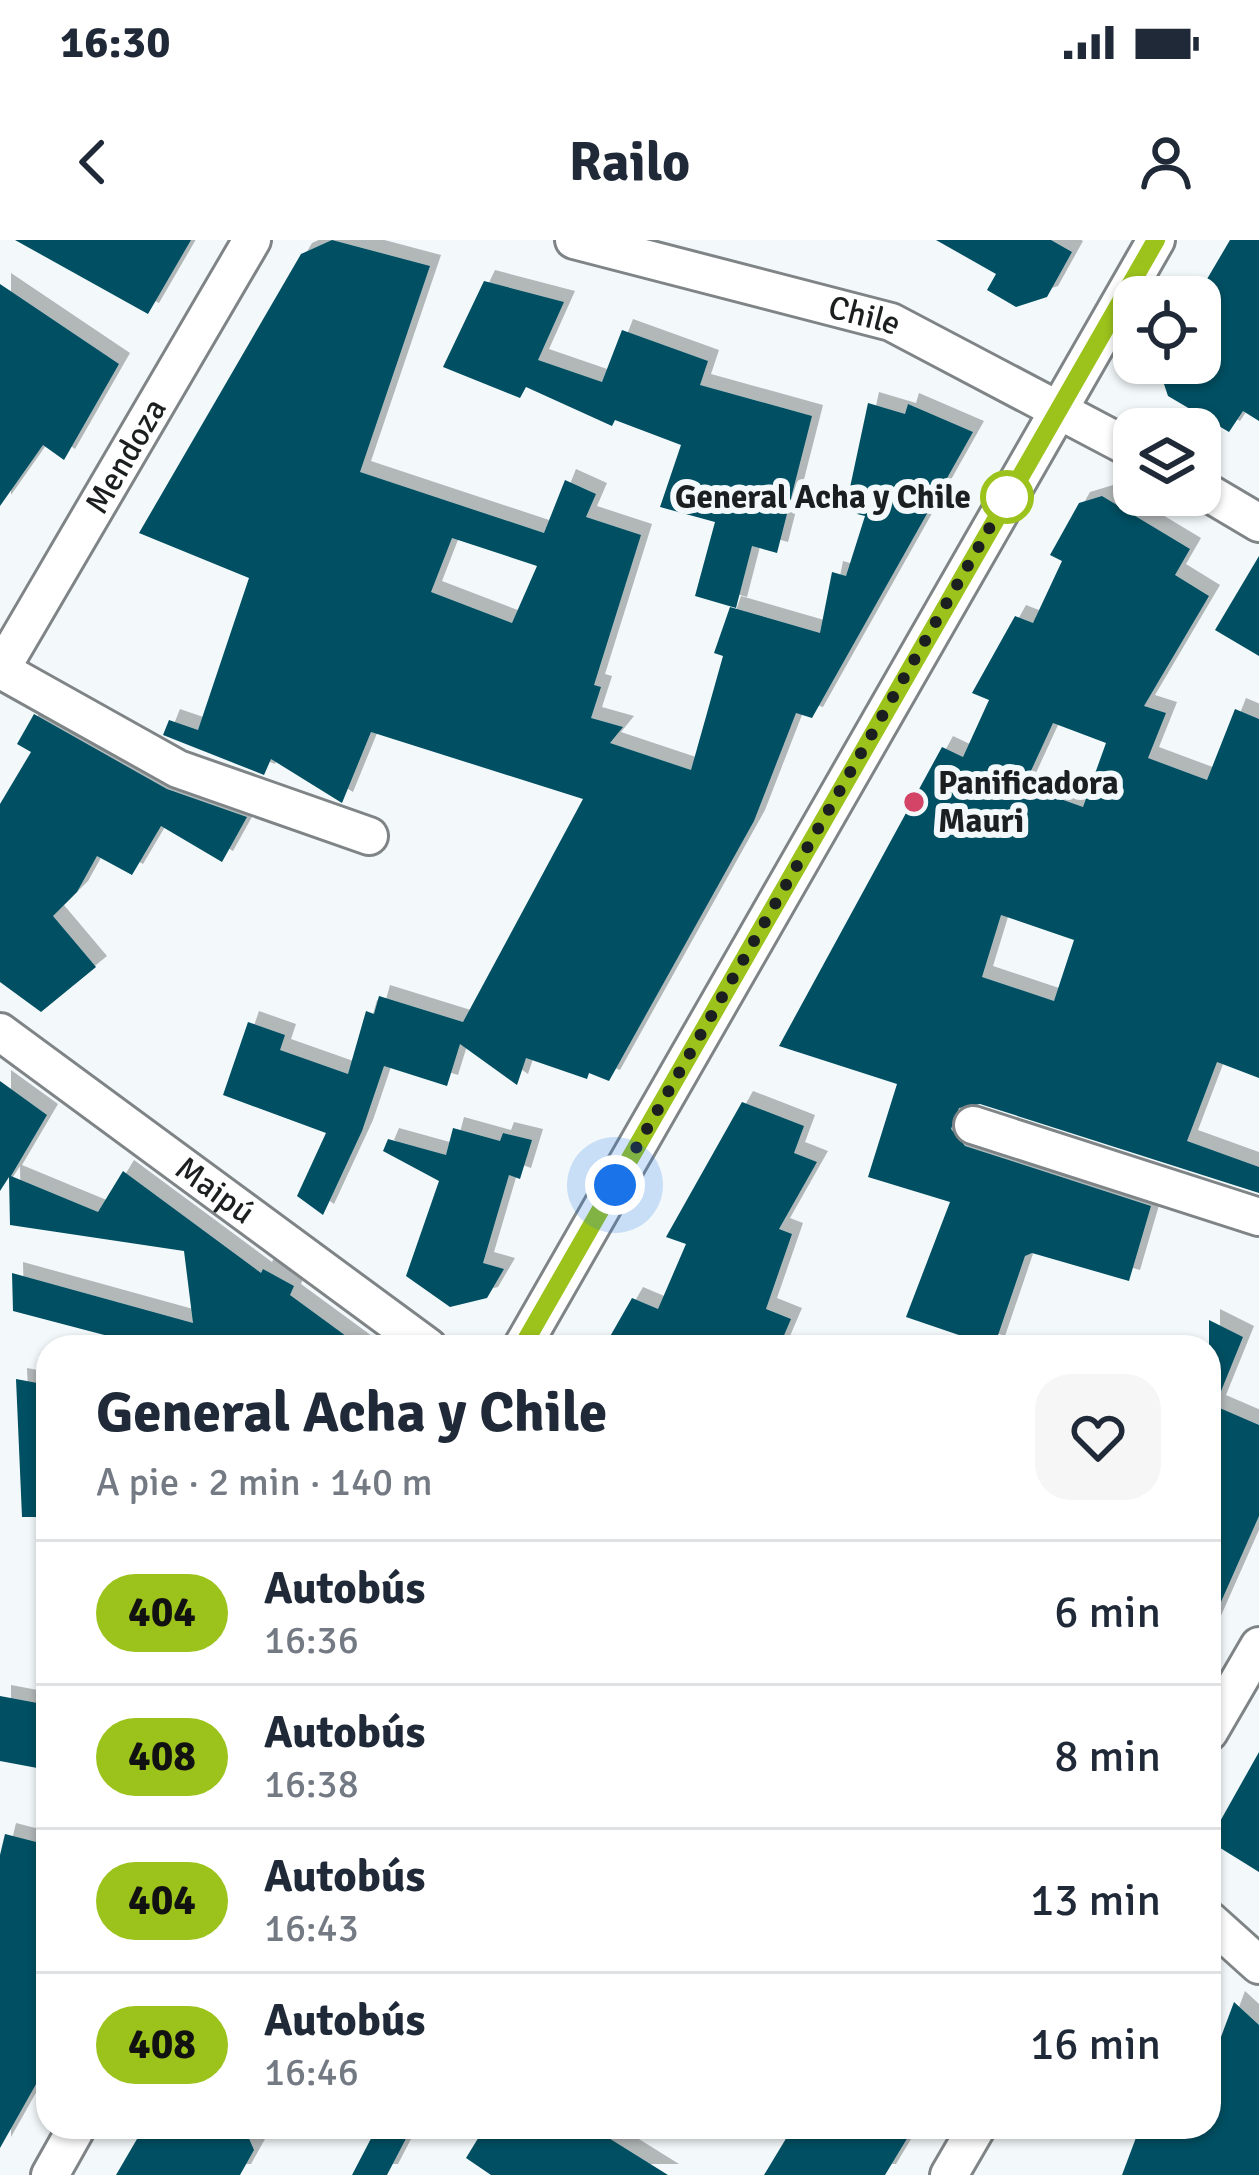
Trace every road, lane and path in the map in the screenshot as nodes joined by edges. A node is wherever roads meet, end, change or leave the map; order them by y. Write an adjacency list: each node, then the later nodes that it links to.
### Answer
1 (253, 240): 8 (street, Mendoza)
2 (574, 240): 4 (street, Chile)
3 (1156, 240): 4 (street)
4 (1059, 406): 5 (street, Chile); 14 (street)
5 (1113, 438)
6 (1221, 500): 7 (street)
7 (1259, 523)
8 (0, 670): 9 (street)
9 (369, 836)
10 (0, 1032): 13 (street, Maipú)
11 (973, 1125): 12 (street)
12 (1259, 1217)
13 (412, 1335)
14 (529, 1335)
15 (1259, 1646): 16 (street)
16 (1221, 1711)
17 (1221, 1931): 18 (street)
18 (1259, 1965)
19 (70, 2139): 21 (street)
20 (970, 2139): 22 (street)
21 (50, 2175)
22 (949, 2175)

